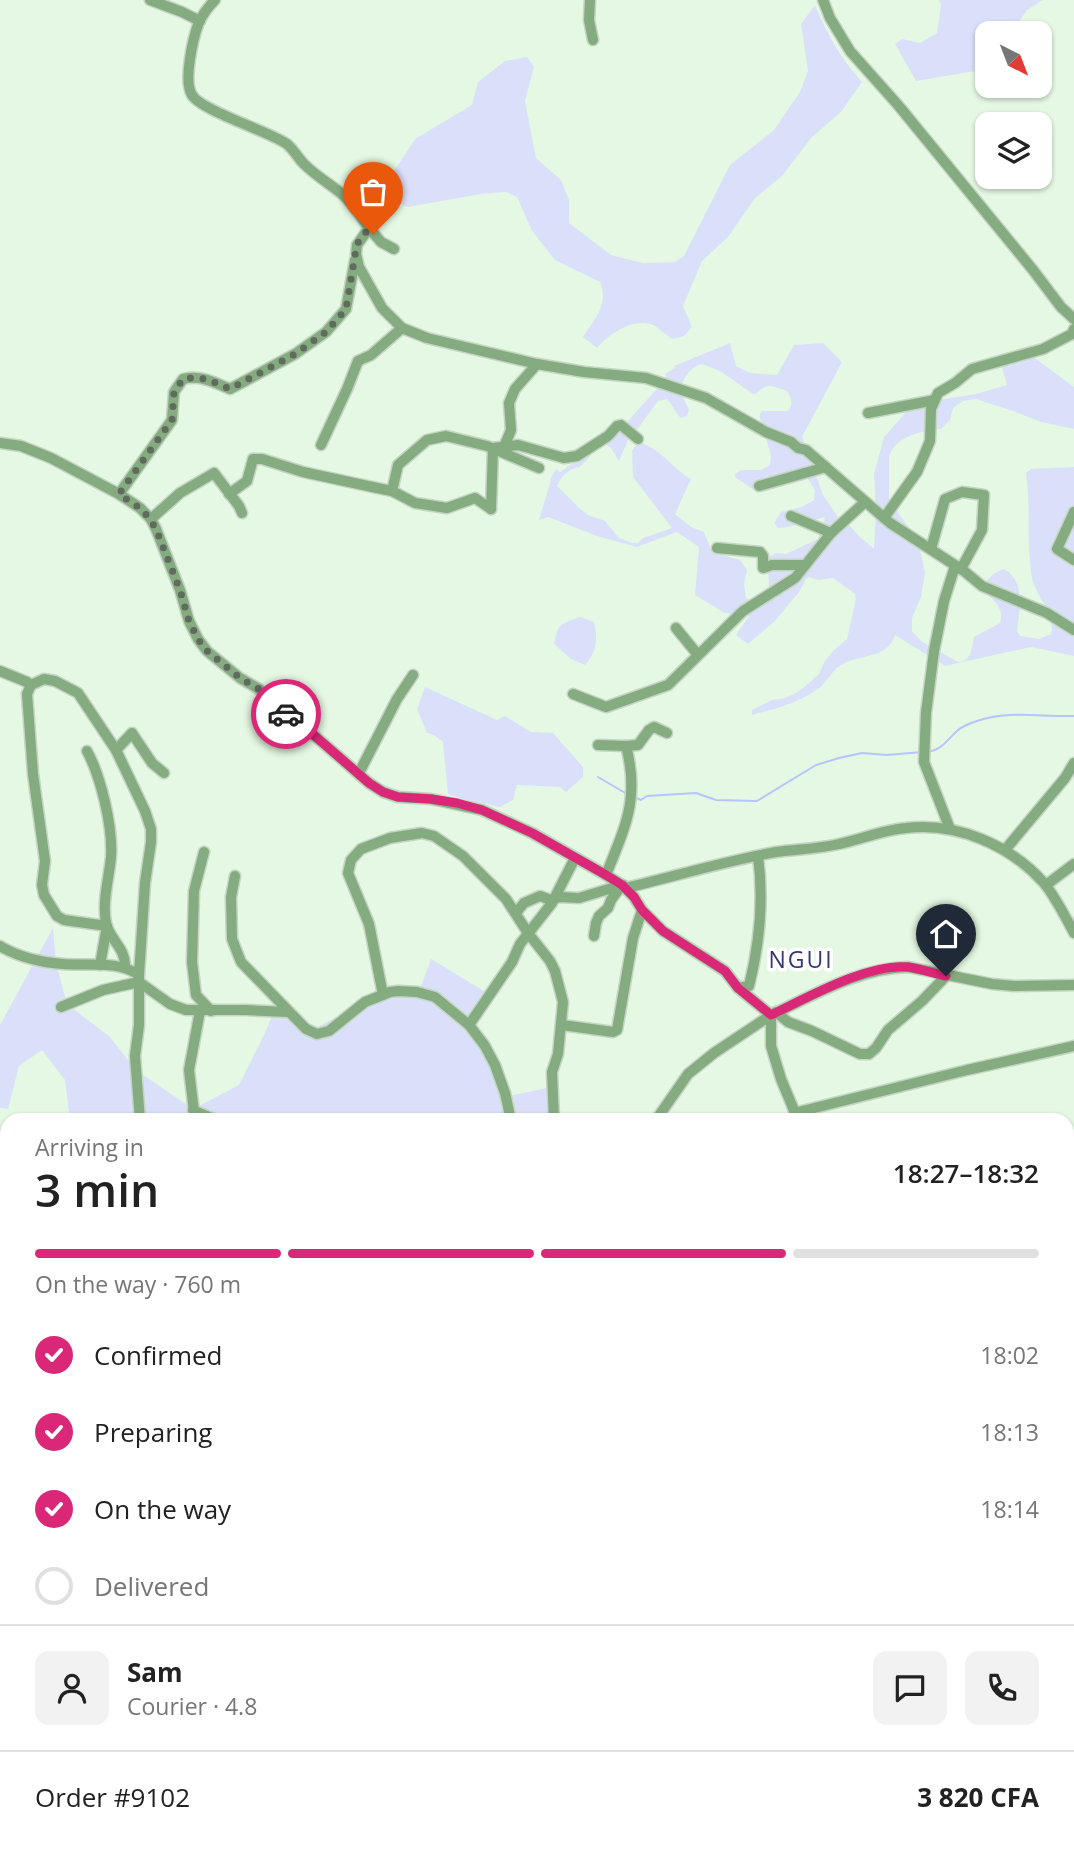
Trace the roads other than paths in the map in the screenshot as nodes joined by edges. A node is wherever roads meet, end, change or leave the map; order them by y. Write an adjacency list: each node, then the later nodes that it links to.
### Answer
1 (150, 0): 5 (street)
2 (215, 0): 5 (street)
3 (590, 0): 6 (street)
4 (823, 0): 10 (street)
5 (200, 21): 7 (street)
6 (593, 40)
7 (369, 228): 8 (street); 9 (street)
8 (394, 249)
9 (356, 254): 11 (street); 25 (street)
10 (1074, 319)
11 (402, 328): 13 (street); 18 (street)
12 (1074, 329): 14 (street)
13 (537, 364): 19 (street); 21 (street)
14 (935, 400): 15 (street); 31 (street)
15 (867, 413)
16 (638, 439): 19 (street)
17 (2, 441): 25 (street)
18 (321, 444)
19 (504, 447): 20 (street)
20 (493, 448): 22 (street); 24 (street); 24 (street)
21 (826, 467): 23 (street); 27 (street)
22 (539, 468)
23 (759, 485)
24 (392, 492): 26 (street)
25 (119, 494): 32 (street)
26 (229, 494): 29 (street); 32 (street)
27 (865, 502): 31 (street); 33 (street)
28 (1074, 512): 36 (street)
29 (242, 513)
30 (791, 516): 33 (street)
31 (884, 518): 35 (street)
32 (150, 519): 53 (street)
33 (831, 533): 37 (street)
34 (717, 548): 37 (street)
35 (931, 549): 38 (street); 38 (street)
36 (1074, 560)
37 (805, 565): 41 (street)
38 (958, 568): 40 (street); 54 (street)
39 (676, 628): 41 (street)
40 (1074, 631)
41 (698, 654): 45 (street)
42 (0, 671): 44 (street)
43 (413, 675): 53 (street)
44 (31, 685): 49 (street); 67 (street)
45 (573, 694)
46 (667, 733): 48 (street)
47 (598, 745): 48 (street)
48 (626, 746): 60 (street)
49 (116, 750): 52 (street); 75 (street)
50 (87, 751): 67 (street)
51 (1074, 762): 55 (street)
52 (164, 773)
53 (359, 773): 58 (street)
54 (950, 830): 55 (street); 57 (street)
55 (1005, 850): 63 (street)
56 (204, 852): 81 (street)
57 (758, 856): 62 (street); 77 (street)
58 (575, 858): 60 (street); 64 (street)
59 (1074, 864): 63 (street)
60 (606, 875): 62 (street)
61 (235, 876): 82 (street)
62 (622, 885): 64 (street); 65 (street); 70 (street)
63 (1046, 885): 69 (street)
64 (555, 898): 66 (street); 68 (street)
65 (642, 910): 77 (street); 85 (street)
66 (516, 914): 68 (street); 78 (street)
67 (107, 926): 72 (street); 73 (street)
68 (528, 933): 84 (street); 85 (street)
69 (1074, 933)
70 (594, 936)
71 (0, 946): 72 (street)
72 (100, 965): 73 (street)
73 (125, 967): 75 (street)
74 (946, 976): 76 (street); 83 (street); 83 (street)
75 (139, 978): 79 (street); 80 (street); 87 (street)
76 (1074, 985)
77 (738, 988): 83 (street)
78 (383, 995): 82 (street); 84 (street)
79 (61, 1007)
80 (200, 1010): 81 (street); 88 (street)
81 (211, 1011): 82 (street)
82 (287, 1012)
83 (774, 1014): 91 (street); 92 (street)
84 (469, 1025): 89 (street)
85 (562, 1025): 90 (street)
86 (1074, 1046): 93 (street)
87 (139, 1113)
88 (194, 1113)
89 (509, 1113)
90 (554, 1113)
91 (661, 1113)
92 (795, 1113)
93 (807, 1113)

